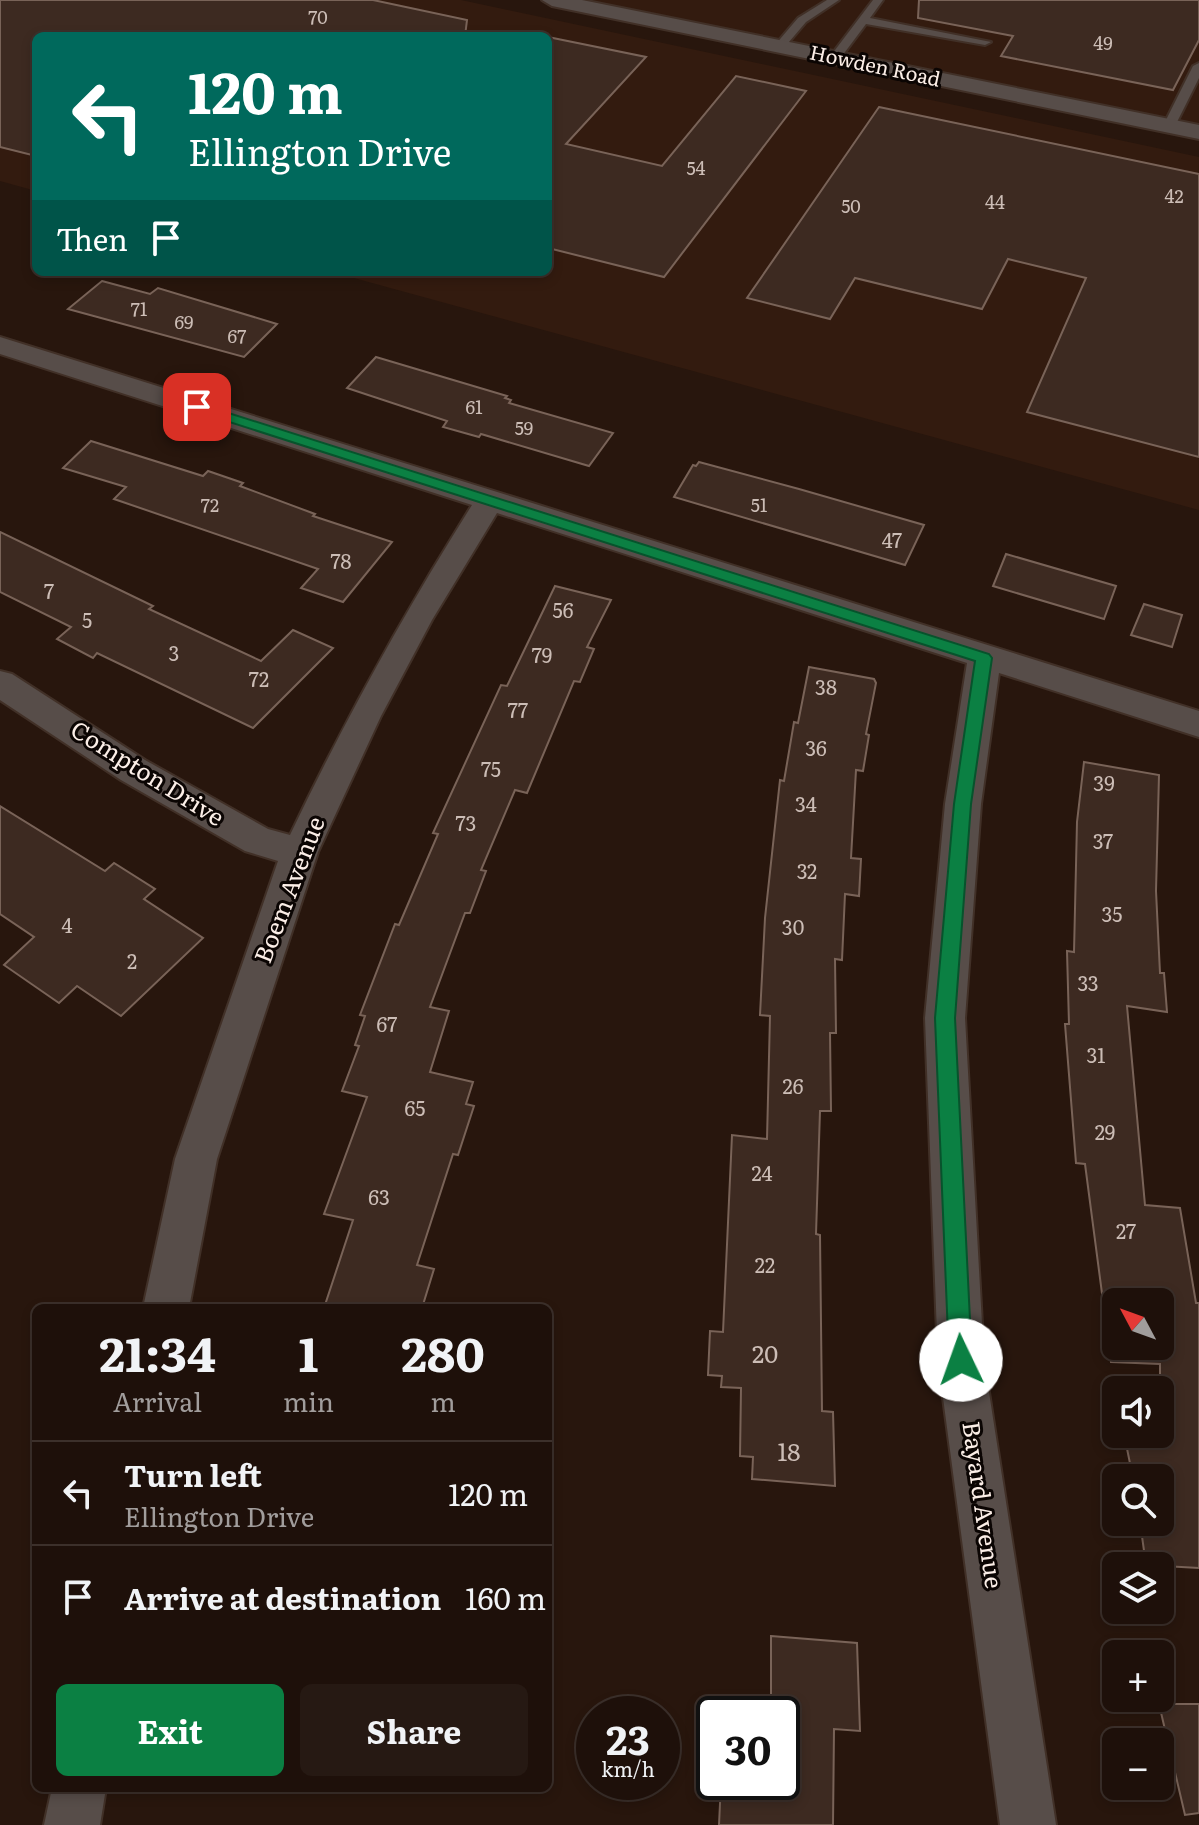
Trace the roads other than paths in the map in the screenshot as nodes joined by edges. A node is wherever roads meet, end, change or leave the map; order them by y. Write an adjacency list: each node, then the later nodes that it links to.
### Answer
1 (552, 0): 6 (street, Howden Road)
2 (834, 0): 6 (lane)
3 (878, 0): 4 (lane)
4 (863, 20): 5 (lane); 7 (lane)
5 (985, 42)
6 (779, 47): 7 (street, Howden Road)
7 (835, 58): 9 (street, Howden Road)
8 (1199, 66): 9 (lane)
9 (1169, 126): 10 (street, Howden Road)
10 (1199, 132)
11 (0, 345): 12 (street)
12 (489, 501): 13 (street); 16 (street, Boem Avenue)
13 (984, 658): 15 (street); 20 (street, Bayard Avenue)
14 (0, 683): 16 (street, Compton Drive)
15 (1199, 724)
16 (300, 852): 17 (street, Boem Avenue)
17 (167, 1304)
18 (78, 1792): 19 (street)
19 (72, 1825)
20 (1028, 1825)

